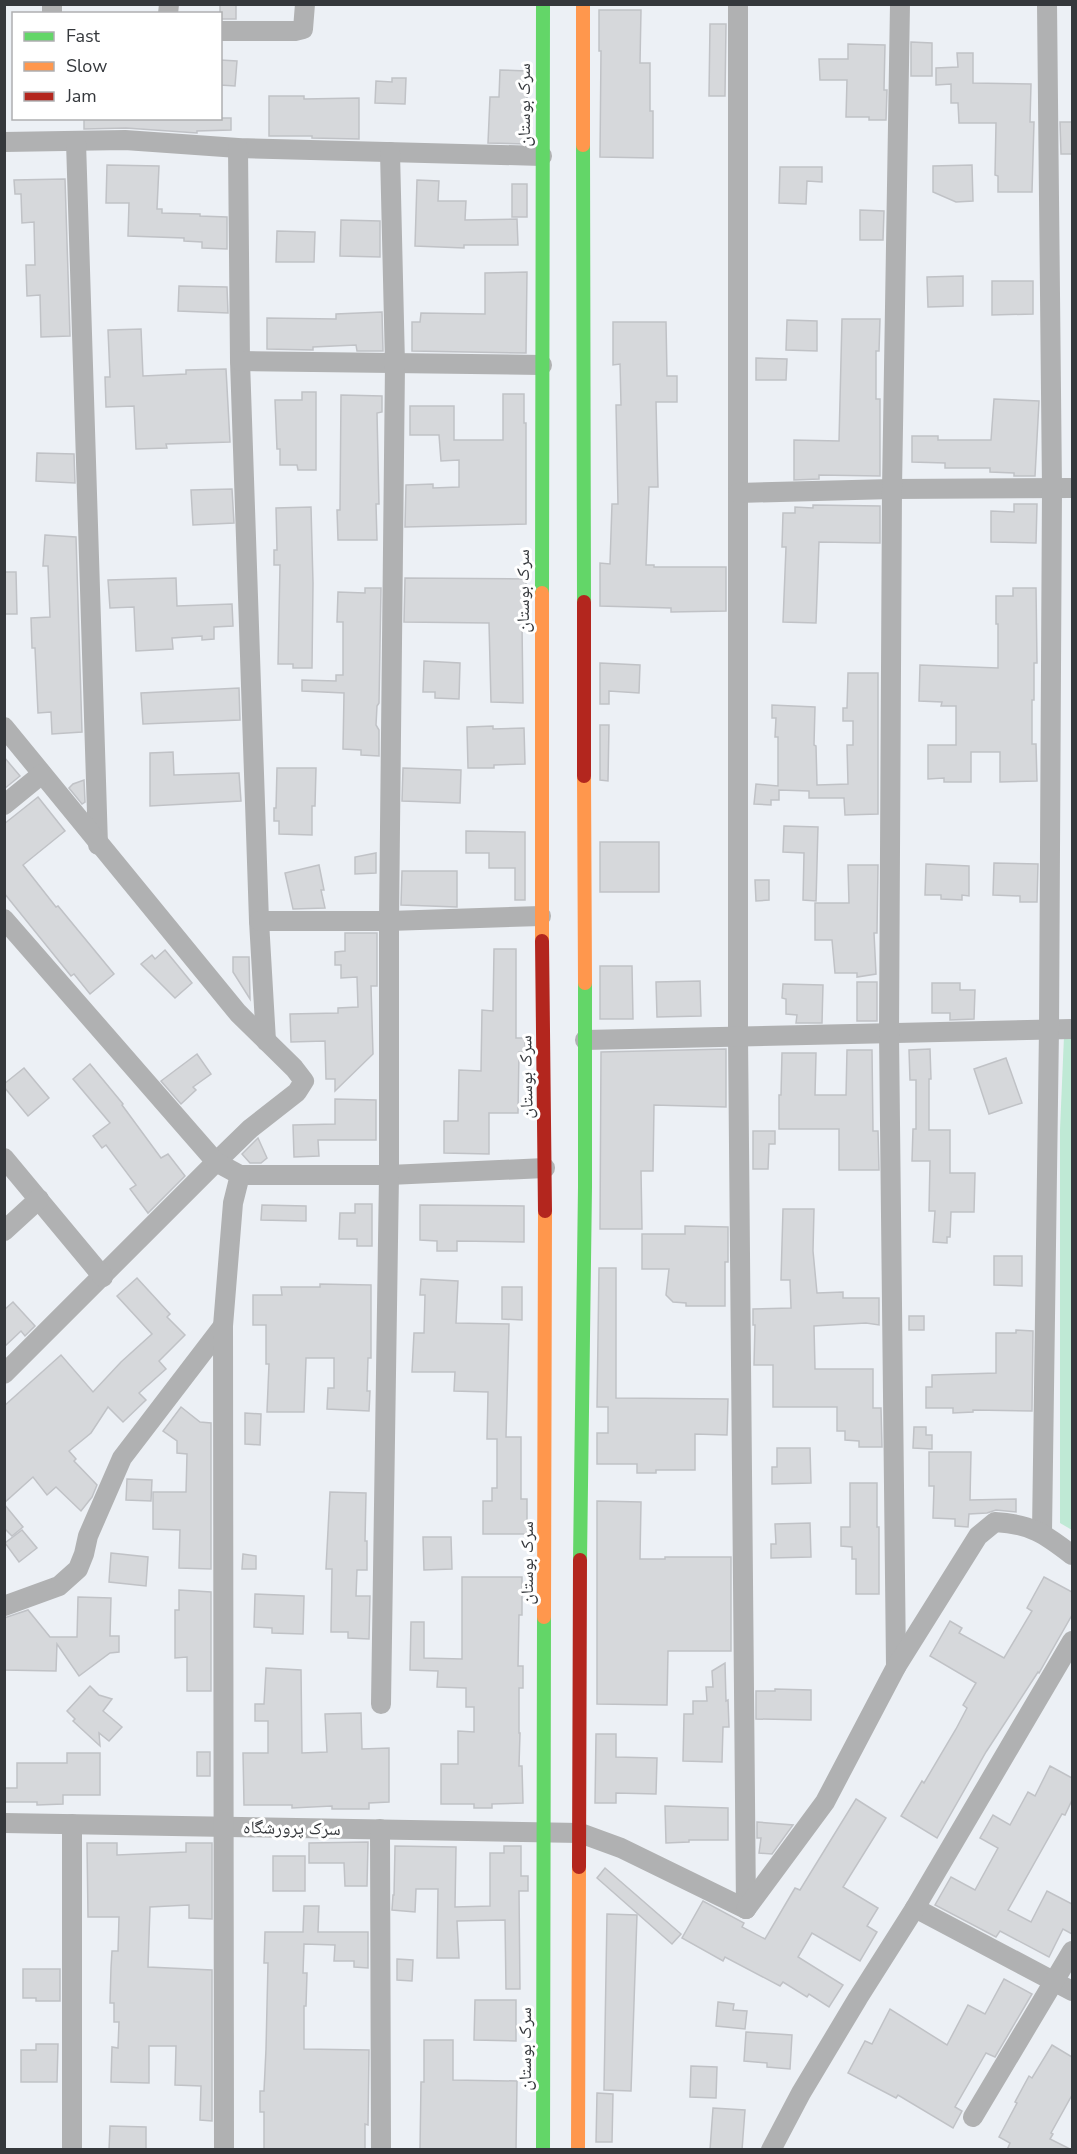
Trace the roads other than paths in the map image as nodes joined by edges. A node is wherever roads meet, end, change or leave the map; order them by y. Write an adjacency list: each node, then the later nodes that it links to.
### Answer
1 (305, 4): 7 (street)
2 (543, 4): 12 (street, سرک بوستان)
3 (583, 4): 32 (street)
4 (738, 4): 19 (street)
5 (900, 4): 18 (street)
6 (1047, 4): 16 (street)
7 (222, 31)
8 (4, 142): 9 (street)
9 (76, 142): 10 (street); 23 (street)
10 (238, 148): 11 (street); 13 (street)
11 (390, 152): 12 (street); 14 (street)
12 (542, 156): 15 (street, سرک بوستان)
13 (240, 361): 14 (street); 26 (street)
14 (395, 364): 15 (street); 27 (street)
15 (542, 365): 24 (street, سرک بوستان)
16 (1052, 488): 17 (street); 18 (street); 28 (street)
17 (1072, 488)
18 (892, 489): 19 (street); 30 (street)
19 (738, 493): 31 (street)
20 (4, 727): 21 (street)
21 (42, 774): 22 (street); 23 (street)
22 (4, 805)
23 (98, 844): 33 (street)
24 (541, 916): 27 (street); 36 (street, سرک بوستان)
25 (4, 919): 35 (street)
26 (259, 921): 27 (street); 33 (street)
27 (389, 921): 38 (street)
28 (1049, 1029): 29 (street); 30 (street); 44 (street)
29 (1072, 1029)
30 (889, 1033): 31 (street); 48 (street)
31 (738, 1036): 32 (street); 56 (street)
32 (585, 1040): 55 (street)
33 (266, 1041): 35 (street)
34 (4, 1158): 39 (street)
35 (216, 1162): 37 (street); 41 (street)
36 (545, 1168): 38 (street); 54 (street, سرک بوستان)
37 (240, 1175): 38 (street); 42 (street)
38 (389, 1175): 49 (street)
39 (39, 1199): 40 (street); 41 (street)
40 (4, 1231)
41 (103, 1277): 43 (street)
42 (223, 1326): 46 (street); 52 (street)
43 (4, 1374)
44 (1042, 1533): 45 (street); 48 (street)
45 (1072, 1555)
46 (4, 1606)
47 (1072, 1641): 57 (street)
48 (897, 1666): 56 (street)
49 (381, 1704)
50 (4, 1823): 51 (street, سرک پرورشگاه)
51 (72, 1824): 52 (street, سرک پرورشگاه); 62 (street)
52 (224, 1826): 53 (street, سرک پرورشگاه); 63 (street)
53 (380, 1829): 54 (street, سرک پرورشگاه); 64 (street)
54 (544, 1832): 55 (street, سرک پرورشگاه); 65 (street, سرک بوستان)
55 (580, 1833): 56 (street, سرک پرورشگاه); 66 (street)
56 (746, 1908)
57 (915, 1908): 59 (street); 67 (street)
58 (1072, 1951): 59 (street)
59 (1053, 1983): 60 (street); 61 (street)
60 (1072, 1992)
61 (973, 2117)
62 (72, 2150)
63 (224, 2150)
64 (381, 2150)
65 (543, 2150)
66 (578, 2150)
67 (771, 2150)

